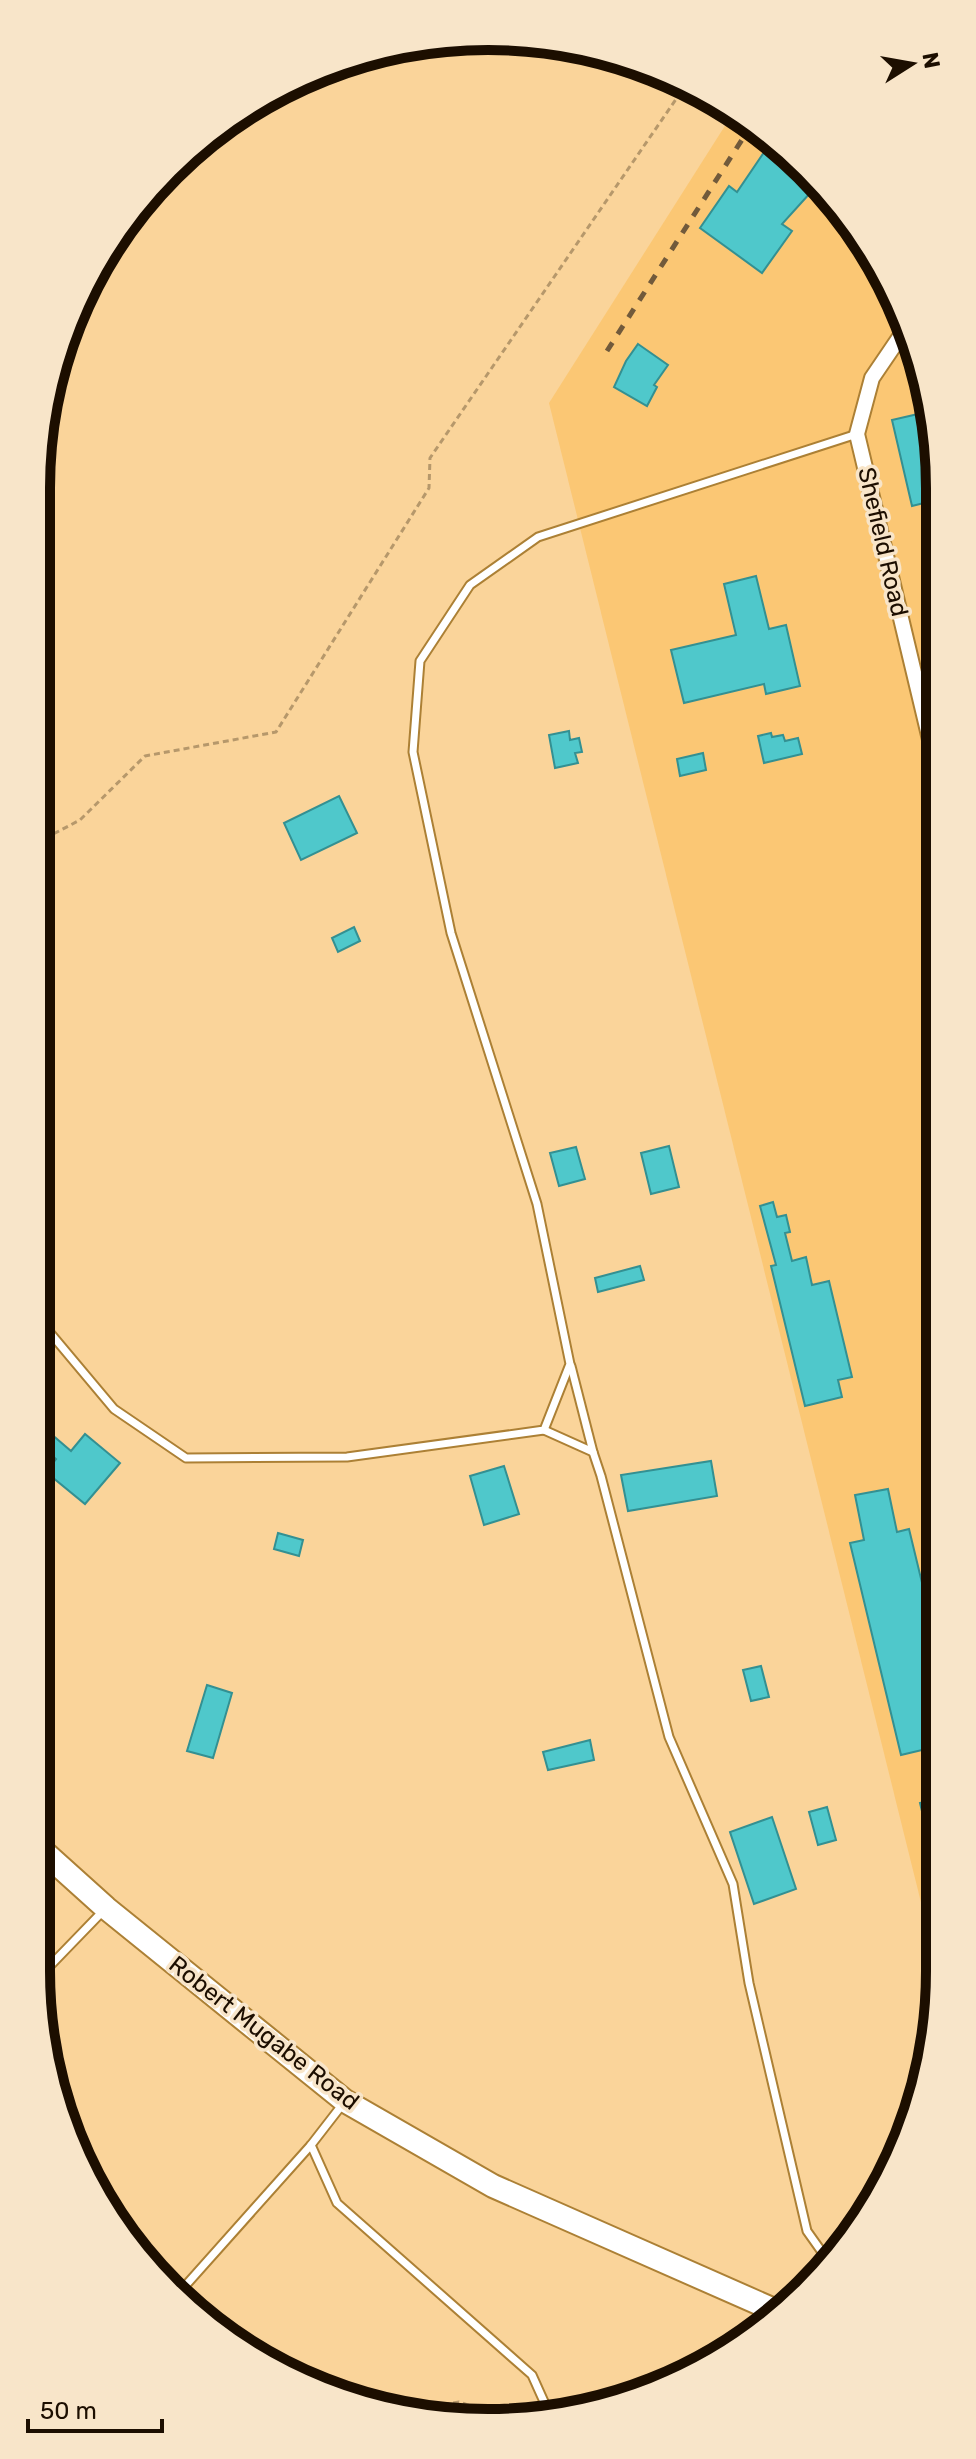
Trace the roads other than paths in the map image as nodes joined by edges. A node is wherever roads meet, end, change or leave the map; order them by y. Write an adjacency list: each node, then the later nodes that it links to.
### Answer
1 (899, 338): 2 (street, Shefield Road)
2 (857, 434): 3 (street, Shefield Road); 5 (lane)
3 (926, 723)
4 (50, 1333): 6 (lane)
5 (570, 1364): 6 (lane); 7 (lane)
6 (544, 1430): 7 (lane)
7 (593, 1452): 13 (lane)
8 (50, 1858): 9 (main road, Robert Mugabe Road)
9 (106, 1908): 10 (lane); 11 (main road, Robert Mugabe Road)
10 (50, 1966)
11 (345, 2101): 12 (lane); 15 (main road, Robert Mugabe Road)
12 (311, 2145): 14 (lane); 16 (lane)
13 (823, 2253)
14 (184, 2287)
15 (768, 2307)
16 (545, 2405)

